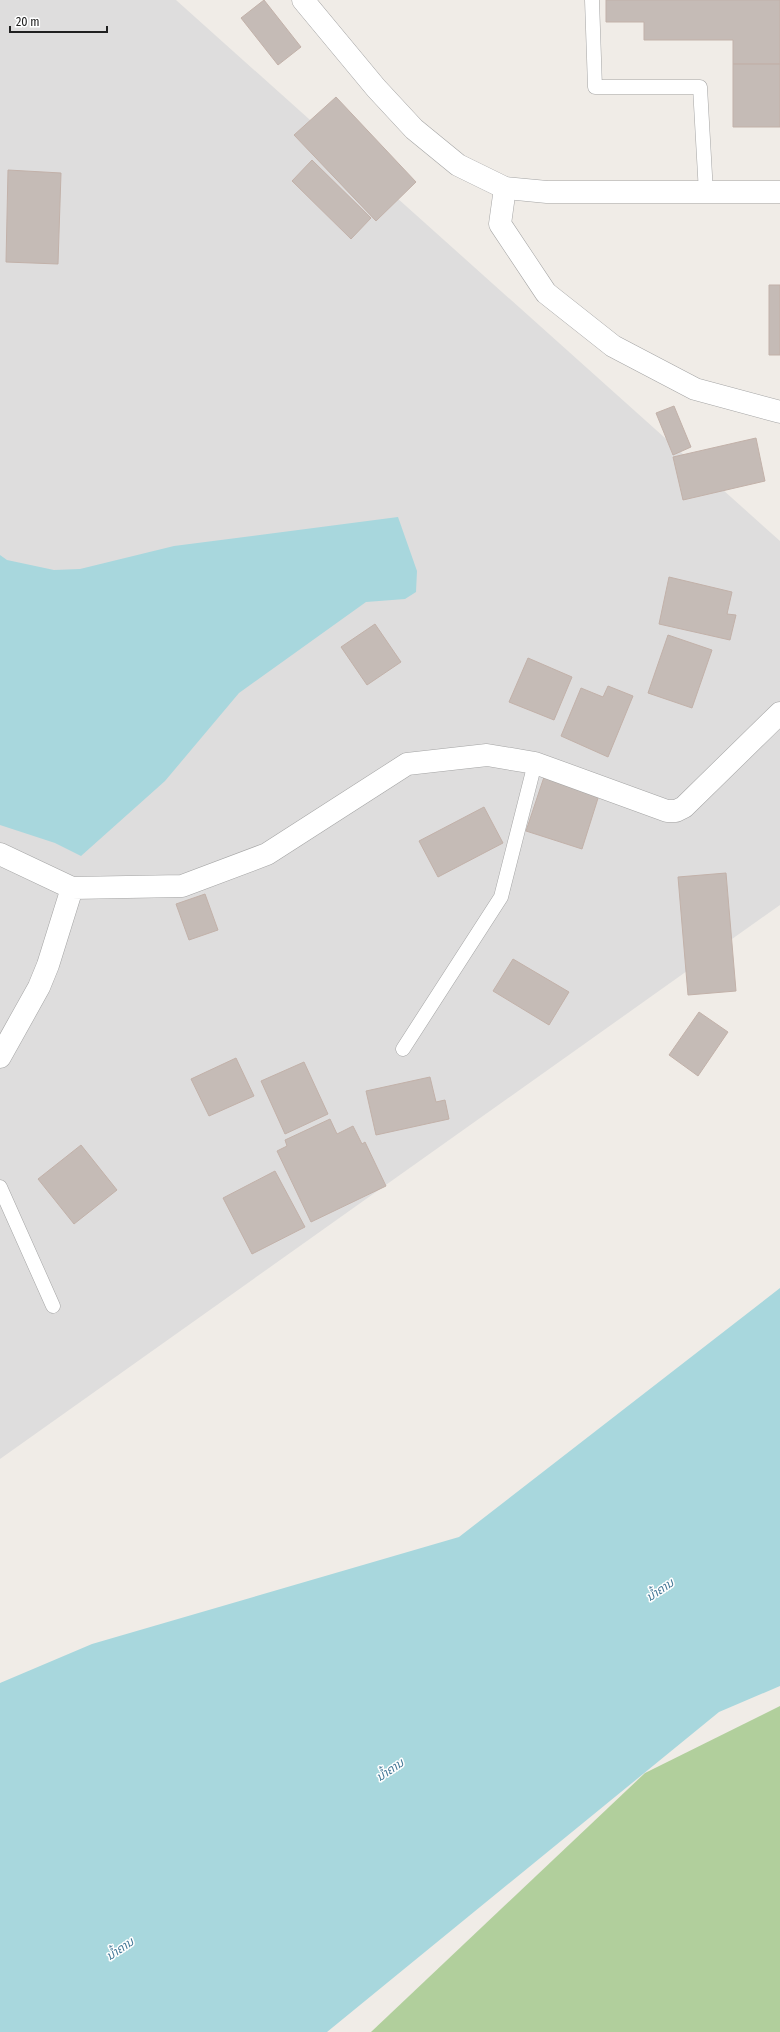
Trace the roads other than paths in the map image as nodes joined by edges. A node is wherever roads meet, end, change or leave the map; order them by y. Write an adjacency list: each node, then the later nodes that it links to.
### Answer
1 (303, 0): 3 (street)
2 (592, 0): 5 (lane)
3 (506, 188): 5 (street); 6 (street)
4 (780, 192): 5 (street)
5 (706, 193)
6 (780, 416)
7 (780, 713): 8 (street)
8 (535, 763): 10 (street); 11 (lane)
9 (0, 854): 10 (street)
10 (72, 888): 12 (street)
11 (402, 1049)
12 (0, 1057)
13 (0, 1187): 14 (lane)
14 (53, 1306)

